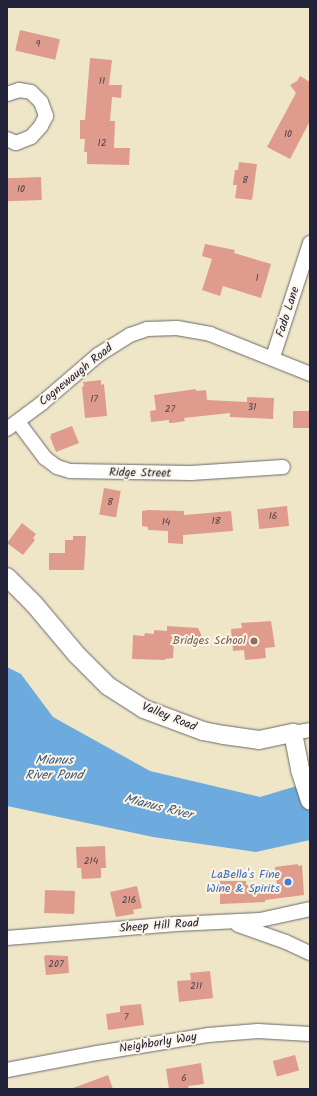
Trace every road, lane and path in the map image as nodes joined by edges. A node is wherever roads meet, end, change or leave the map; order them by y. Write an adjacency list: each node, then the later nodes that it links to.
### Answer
1 (7, 94): 2 (street)
2 (7, 139)
3 (310, 243): 4 (street, Fado Lane)
4 (273, 358): 5 (street, Cognewaugh Road); 6 (street, Cognewaugh Road)
5 (310, 374)
6 (13, 425): 7 (street, Ridge Street)
7 (283, 467)
8 (7, 577): 9 (main road, Valley Road)
9 (302, 731): 10 (main road)
10 (310, 800)
11 (310, 909): 12 (street, Sheep Hill Road)
12 (228, 922): 13 (street, Sheep Hill Road); 14 (street)
13 (7, 938)
14 (310, 953)
15 (310, 1034): 16 (street, Neighborly Way)
16 (7, 1070)

